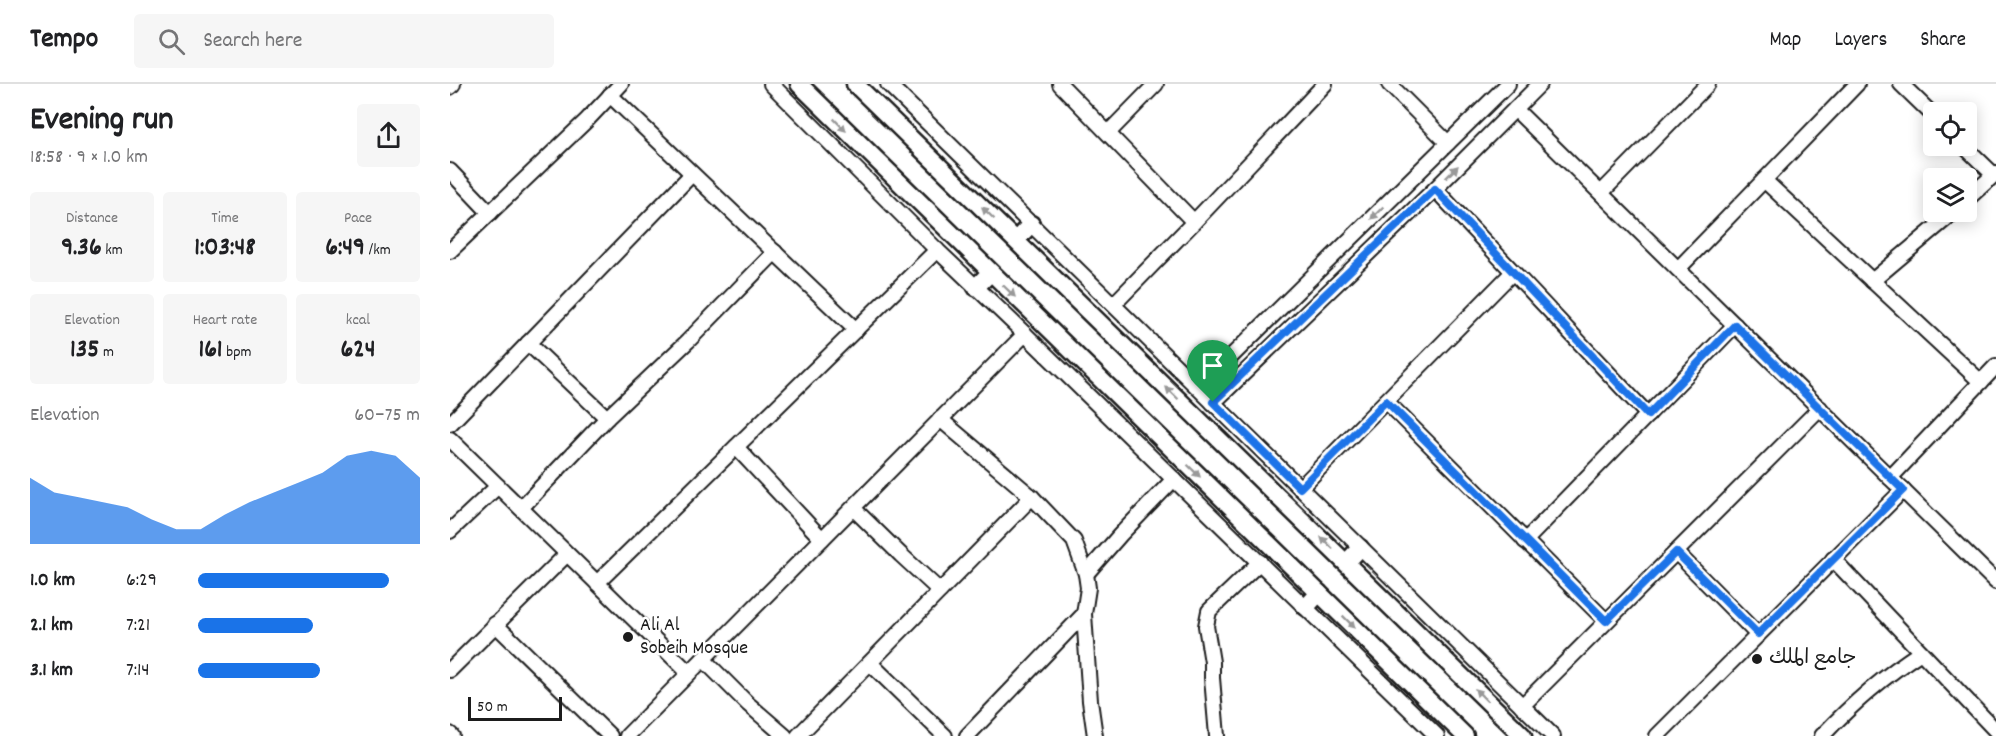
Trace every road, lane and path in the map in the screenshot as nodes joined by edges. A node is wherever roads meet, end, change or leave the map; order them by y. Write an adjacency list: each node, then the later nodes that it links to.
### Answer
1 (453, 84): 16 (street)
2 (621, 84): 17 (street)
3 (771, 84): 35 (street)
4 (799, 84): 40 (main road, one-way to 40)
5 (855, 84): 34 (main road, one-way to 5)
6 (888, 84): 33 (street)
7 (1060, 84): 20 (street)
8 (1156, 84): 20 (street)
9 (1325, 84): 31 (street)
10 (1389, 84): 21 (street)
11 (1508, 84): 21 (street)
12 (1540, 84): 19 (street)
13 (1708, 84): 29 (street)
14 (1857, 84): 26 (street)
15 (1901, 84): 18 (street)
16 (450, 87)
17 (610, 95): 24 (street); 30 (street)
18 (1923, 105)
19 (1515, 109): 27 (street, one-way to 19); 29 (street)
20 (1108, 133): 31 (street)
21 (1448, 143): 50 (street, one-way to 50)
22 (1975, 156): 25 (street)
23 (450, 171): 30 (street)
24 (692, 174): 37 (street); 47 (street)
25 (1995, 174): 28 (street)
26 (1764, 180): 38 (street); 41 (street)
27 (1435, 189): 39 (street); 52 (street)
28 (1977, 190)
29 (1601, 193): 38 (street)
30 (490, 213): 36 (street)
31 (1194, 222): 43 (street)
32 (1942, 222): 41 (street)
33 (1031, 224): 34 (main road); 43 (street)
34 (1016, 240): 76 (main road, one-way to 34)
35 (937, 250): 42 (street); 45 (street)
36 (450, 251)
37 (775, 252): 45 (street); 55 (street)
38 (1678, 269): 44 (street)
39 (1513, 272): 51 (street); 54 (street)
40 (990, 273): 42 (main road); 81 (main road, one-way to 81)
41 (1872, 281): 49 (street)
42 (976, 287): 46 (street)
43 (1113, 304): 50 (street)
44 (1735, 325): 53 (street); 54 (street)
45 (856, 330): 59 (street)
46 (1025, 333): 56 (street); 60 (street)
47 (528, 343): 55 (street); 57 (street)
48 (1996, 366): 49 (street)
49 (1981, 381): 61 (street)
50 (1199, 388): 52 (street)
51 (1386, 401): 63 (street); 70 (street)
52 (1213, 402): 63 (street)
53 (1820, 408): 61 (street); 72 (street)
54 (1648, 415): 70 (street)
55 (607, 418): 66 (street)
56 (940, 419): 65 (street); 67 (street)
57 (450, 424)
58 (450, 439): 62 (street)
59 (736, 447): 69 (street); 79 (street)
60 (1174, 478): 75 (street); 77 (street)
61 (1890, 478): 64 (street)
62 (498, 486): 66 (street); 68 (street)
63 (1300, 488): 71 (street)
64 (1903, 490): 74 (street); 78 (street)
65 (1032, 498): 77 (street); 80 (street)
66 (521, 508): 73 (street)
67 (853, 508): 69 (street); 80 (street)
68 (450, 531)
69 (822, 539): 88 (street)
70 (1525, 541): 84 (street)
71 (1360, 548): 76 (main road); 92 (street)
72 (1676, 552): 84 (street); 86 (street)
73 (567, 554): 79 (street); 85 (street)
74 (1833, 560): 86 (street); 87 (street)
75 (1260, 562): 82 (street); 102 (street)
76 (1347, 562): 105 (main road, one-way to 76)
77 (1086, 574): 83 (street)
78 (1996, 582)
79 (597, 583): 91 (street)
80 (940, 591): 89 (street)
81 (1320, 593): 82 (main road); 104 (main road, one-way to 104)
82 (1306, 607): 103 (street)
83 (1084, 614): 100 (street); 101 (street)
84 (1606, 621): 92 (street)
85 (495, 624): 90 (street); 95 (street)
86 (1758, 634): 93 (street)
87 (1921, 652): 94 (street); 107 (street)
88 (703, 659): 91 (street); 97 (street)
89 (870, 663): 98 (street); 99 (street)
90 (450, 670)
91 (689, 673): 96 (street)
92 (1522, 706): 106 (street)
93 (1665, 733)
94 (1993, 733)
95 (610, 736)
96 (627, 736)
97 (785, 736)
98 (798, 736)
99 (945, 736)
100 (967, 736)
101 (1095, 736)
102 (1217, 736)
103 (1437, 736)
104 (1465, 736)
105 (1523, 736)
106 (1552, 736)
107 (1823, 736)

